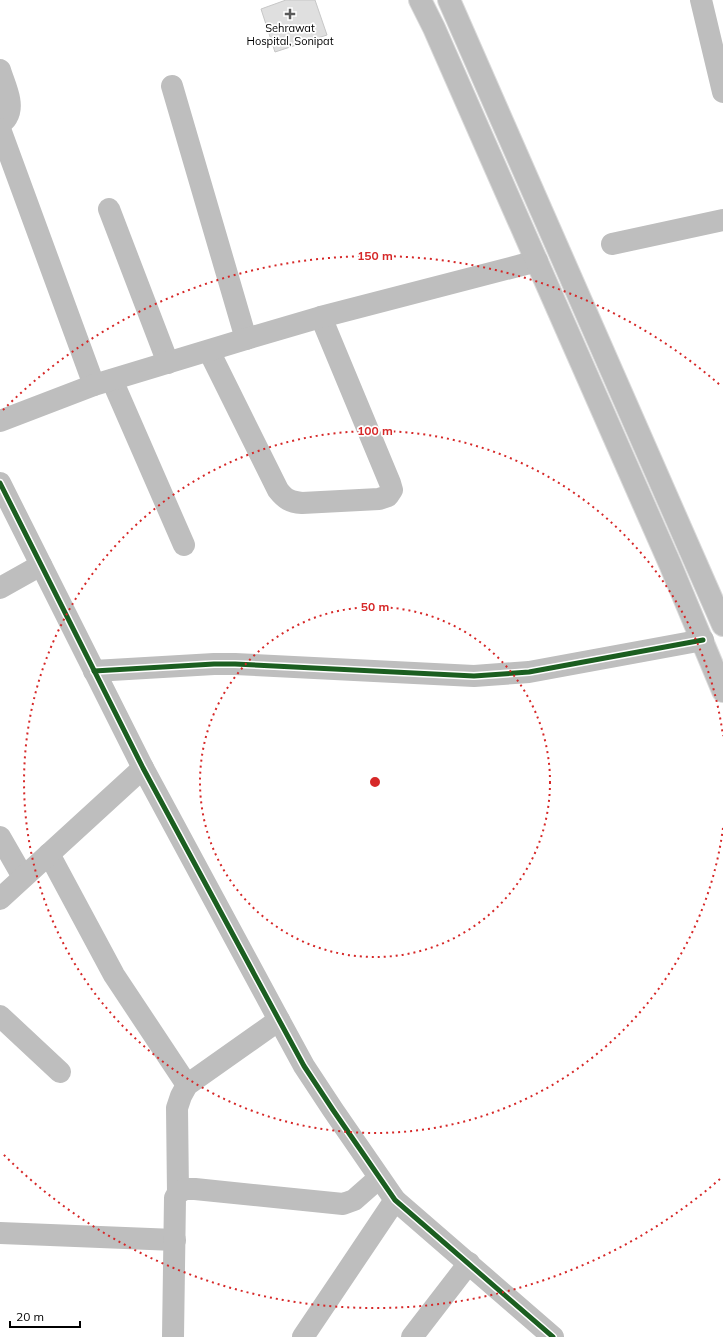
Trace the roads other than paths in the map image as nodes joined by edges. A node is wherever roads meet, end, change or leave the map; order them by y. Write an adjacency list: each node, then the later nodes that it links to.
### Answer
1 (420, 0): 12 (street)
2 (449, 0): 23 (street)
3 (701, 0): 6 (street)
4 (0, 70): 7 (street)
5 (172, 86): 14 (street)
6 (723, 92)
7 (0, 124)
8 (0, 129): 17 (street)
9 (109, 209): 16 (street)
10 (723, 220): 11 (street)
11 (612, 244)
12 (537, 260): 13 (street); 24 (street)
13 (322, 317): 14 (street); 15 (street)
14 (246, 339): 15 (street)
15 (209, 351): 16 (street)
16 (168, 363): 17 (street)
17 (103, 383): 18 (street); 20 (street)
18 (0, 421)
19 (0, 483): 21 (street)
20 (184, 545)
21 (41, 565): 22 (street); 25 (street)
22 (0, 588)
23 (723, 625)
24 (702, 640): 25 (street); 26 (street)
25 (94, 671): 27 (street)
26 (723, 691)
27 (143, 768): 29 (street); 33 (street)
28 (0, 837): 30 (street)
29 (49, 854): 30 (street); 35 (street)
30 (23, 878): 31 (street)
31 (0, 899)
32 (0, 1016): 34 (street)
33 (279, 1020): 35 (street); 36 (street)
34 (60, 1072)
35 (187, 1085): 37 (street)
36 (379, 1178): 37 (street); 38 (street)
37 (178, 1193): 40 (street)
38 (395, 1200): 41 (street); 43 (street)
39 (0, 1232): 40 (street)
40 (175, 1240): 42 (street)
41 (469, 1263): 44 (street); 45 (street)
42 (173, 1337)
43 (303, 1337)
44 (412, 1337)
45 (553, 1337)

